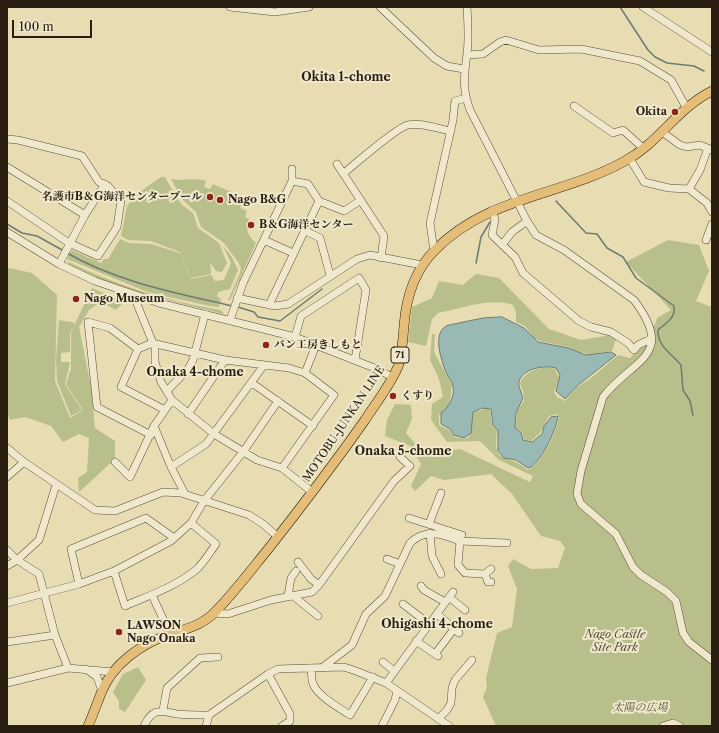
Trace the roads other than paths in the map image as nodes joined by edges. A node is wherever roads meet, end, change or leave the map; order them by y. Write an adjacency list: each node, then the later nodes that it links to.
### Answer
1 (230, 7): 2 (street)
2 (309, 7)
3 (380, 7): 8 (street)
4 (468, 7): 7 (street)
5 (643, 7): 6 (street)
6 (712, 52)
7 (467, 55): 8 (street); 12 (street)
8 (464, 69): 10 (street)
9 (712, 91): 12 (main road, MOTOBU-JUNKAN LINE / 71)
10 (466, 98): 13 (street); 29 (street)
11 (574, 106): 16 (street)
12 (686, 107): 14 (main road, MOTOBU-JUNKAN LINE / 71)
13 (450, 131): 22 (street); 41 (street)
14 (662, 132): 16 (main road, MOTOBU-JUNKAN LINE / 71); 17 (street)
15 (7, 139): 24 (street)
16 (644, 149): 18 (main road, MOTOBU-JUNKAN LINE / 71)
17 (710, 149): 25 (street)
18 (630, 158): 25 (street); 29 (main road, MOTOBU-JUNKAN LINE / 71)
19 (337, 164): 22 (street)
20 (7, 167): 32 (street)
21 (292, 169): 23 (street)
22 (344, 173): 26 (street)
23 (292, 181): 28 (street); 37 (street)
24 (105, 184): 32 (street); 40 (street)
25 (689, 189): 31 (street)
26 (361, 200): 28 (street); 43 (street)
27 (7, 201): 40 (street)
28 (319, 201): 35 (street)
29 (518, 201): 30 (main road, MOTOBU-JUNKAN LINE / 71); 33 (street)
30 (492, 210): 39 (street); 41 (main road, MOTOBU-JUNKAN LINE / 71)
31 (712, 212)
32 (85, 215): 40 (street)
33 (527, 221): 39 (street); 53 (street)
34 (712, 224): 38 (street)
35 (306, 231): 42 (street); 46 (street)
36 (7, 232): 44 (street)
37 (264, 240): 42 (street); 48 (street)
38 (706, 240)
39 (502, 245): 53 (street)
40 (66, 248): 44 (street)
41 (434, 251): 45 (main road, MOTOBU-JUNKAN LINE / 71)
42 (293, 253): 49 (street)
43 (381, 258): 45 (street); 46 (street)
44 (59, 264): 47 (street)
45 (422, 265): 62 (main road, MOTOBU-JUNKAN LINE / 71)
46 (330, 276): 49 (street)
47 (139, 297): 50 (street); 54 (street)
48 (236, 300): 49 (street); 51 (street)
49 (269, 305)
50 (204, 314): 51 (street); 57 (street)
51 (231, 317): 52 (street)
52 (295, 337): 55 (street); 59 (street)
53 (652, 339): 127 (street)
54 (152, 343): 56 (street); 57 (street); 64 (street)
55 (316, 345): 59 (street); 61 (street)
56 (138, 349): 67 (street); 71 (street)
57 (194, 354): 58 (street); 64 (street)
58 (225, 360): 60 (street); 68 (street)
59 (355, 360): 62 (street)
60 (264, 365): 61 (street); 63 (street)
61 (305, 373): 70 (street)
62 (392, 377): 82 (main road, MOTOBU-JUNKAN LINE / 71)
63 (252, 383): 66 (street); 72 (street)
64 (167, 391): 65 (street)
65 (172, 400): 67 (street); 68 (street)
66 (278, 401): 70 (street); 74 (street)
67 (165, 410): 69 (street)
68 (188, 414): 72 (street)
69 (154, 426): 71 (street); 78 (street)
70 (313, 426): 79 (street)
71 (151, 434): 77 (street)
72 (214, 434): 74 (street); 78 (street)
73 (7, 448): 76 (street)
74 (243, 452): 79 (street); 85 (street)
75 (400, 457): 108 (street)
76 (24, 462): 80 (street); 81 (street)
77 (115, 462)
78 (171, 467): 84 (street)
79 (282, 468): 82 (street)
80 (7, 477)
81 (56, 485): 84 (street); 97 (street)
82 (312, 492): 91 (main road, MOTOBU-JUNKAN LINE / 71)
83 (442, 492): 88 (street)
84 (185, 494): 85 (street)
85 (204, 501): 87 (street); 91 (street)
86 (409, 518): 88 (street)
87 (191, 523): 92 (street); 111 (street)
88 (429, 524): 89 (street)
89 (445, 530): 90 (street); 93 (street)
90 (430, 532): 99 (street); 104 (street)
91 (278, 537): 117 (main road, MOTOBU-JUNKAN LINE / 71)
92 (174, 538): 103 (street); 107 (street)
93 (461, 538): 94 (street); 105 (street)
94 (507, 543)
95 (7, 550): 97 (street)
96 (387, 559): 99 (street)
97 (17, 560): 100 (street); 110 (street)
98 (298, 562): 108 (street)
99 (400, 564): 132 (street)
100 (7, 566)
101 (491, 569): 105 (street)
102 (296, 571): 112 (street)
103 (114, 572): 107 (street); 111 (street)
104 (441, 574)
105 (485, 574): 106 (street)
106 (491, 582)
107 (79, 584): 110 (street)
108 (319, 585): 112 (street)
109 (421, 586): 113 (street)
110 (44, 594): 114 (street); 122 (street)
111 (152, 595): 121 (street)
112 (290, 596): 117 (street); 119 (street)
113 (449, 597): 116 (street); 118 (street)
114 (7, 603)
115 (403, 604): 120 (street)
116 (465, 610)
117 (214, 612): 121 (main road, MOTOBU-JUNKAN LINE / 71)
118 (437, 614): 120 (street); 123 (street)
119 (318, 616)
120 (429, 624): 123 (street)
121 (170, 634): 133 (main road, MOTOBU-JUNKAN LINE / 71)
122 (55, 635): 124 (street); 129 (street)
123 (416, 641): 134 (street)
124 (7, 642)
125 (218, 657): 141 (street)
126 (472, 660): 143 (street)
127 (712, 660)
128 (383, 662): 134 (street)
129 (68, 668): 130 (street); 137 (street)
130 (84, 668): 133 (street); 139 (street)
131 (311, 668): 132 (street); 135 (street); 136 (street)
132 (323, 668): 136 (street)
133 (113, 672): 139 (main road, MOTOBU-JUNKAN LINE / 71)
134 (394, 672): 138 (street)
135 (268, 674): 142 (street); 147 (street)
136 (373, 677): 138 (street)
137 (7, 683)
138 (386, 683): 140 (street)
139 (102, 691): 144 (main road, MOTOBU-JUNKAN LINE / 71)
140 (397, 691): 143 (street); 148 (street)
141 (163, 710): 142 (street); 145 (street)
142 (209, 715): 146 (street)
143 (438, 719): 149 (street)
144 (88, 726)
145 (144, 726)
146 (206, 726)
147 (282, 726)
148 (382, 726)
149 (449, 726)
150 (663, 726): 151 (street)
151 (679, 726)

